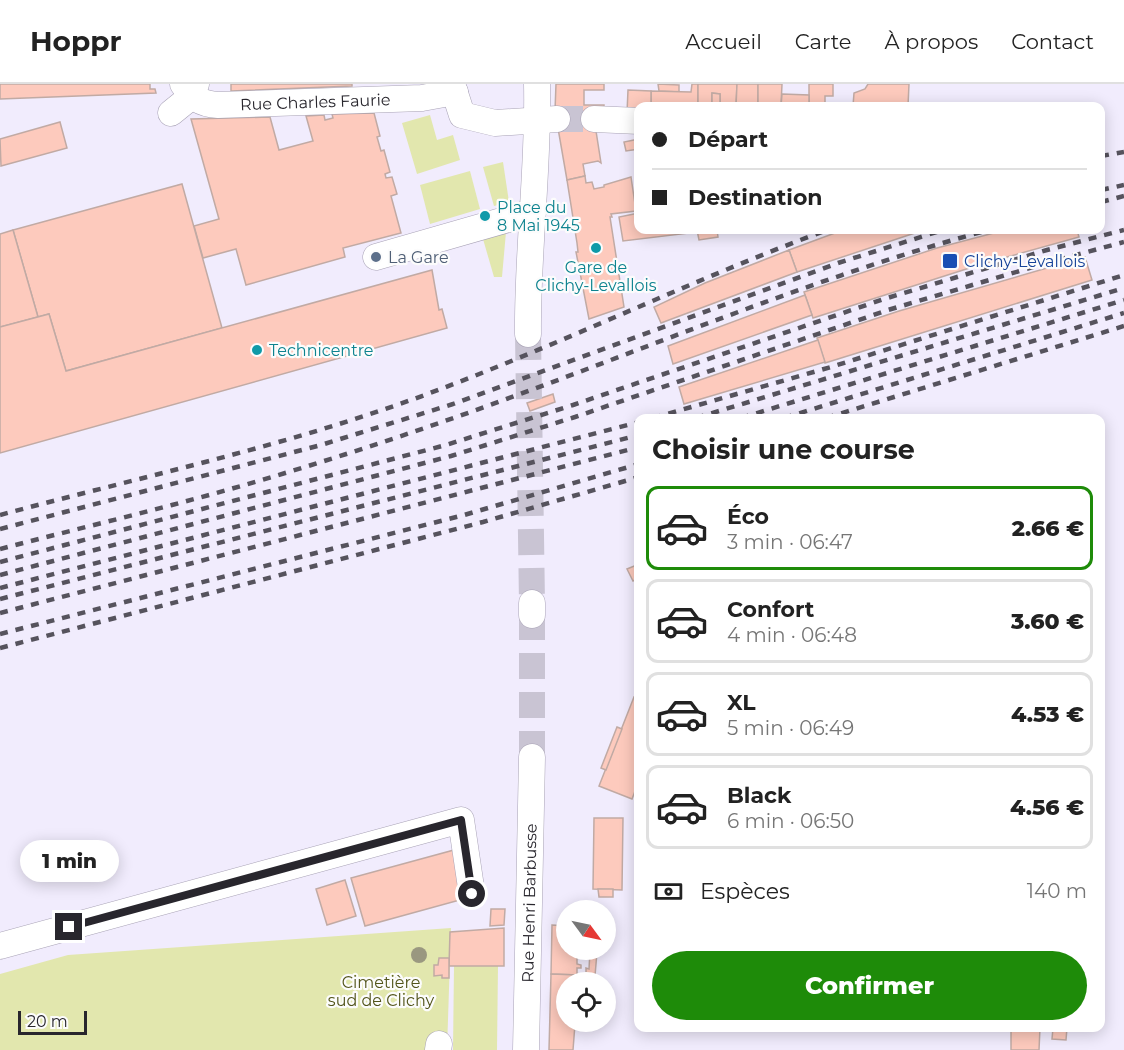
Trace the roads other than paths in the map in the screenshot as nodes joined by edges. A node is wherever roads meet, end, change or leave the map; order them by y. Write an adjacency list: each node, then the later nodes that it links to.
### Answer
1 (537, 84): 5 (street)
2 (190, 88): 3 (street, Rue Charles Faurie); 4 (street)
3 (453, 88): 5 (street)
4 (171, 113)
5 (547, 119): 8 (street)
6 (594, 119): 7 (street)
7 (634, 121)
8 (533, 212): 9 (street); 10 (street)
9 (376, 257)
10 (528, 334)
11 (532, 757): 14 (street, Rue Henri Barbusse)
12 (472, 894): 13 (street)
13 (0, 946)
14 (526, 1050)

